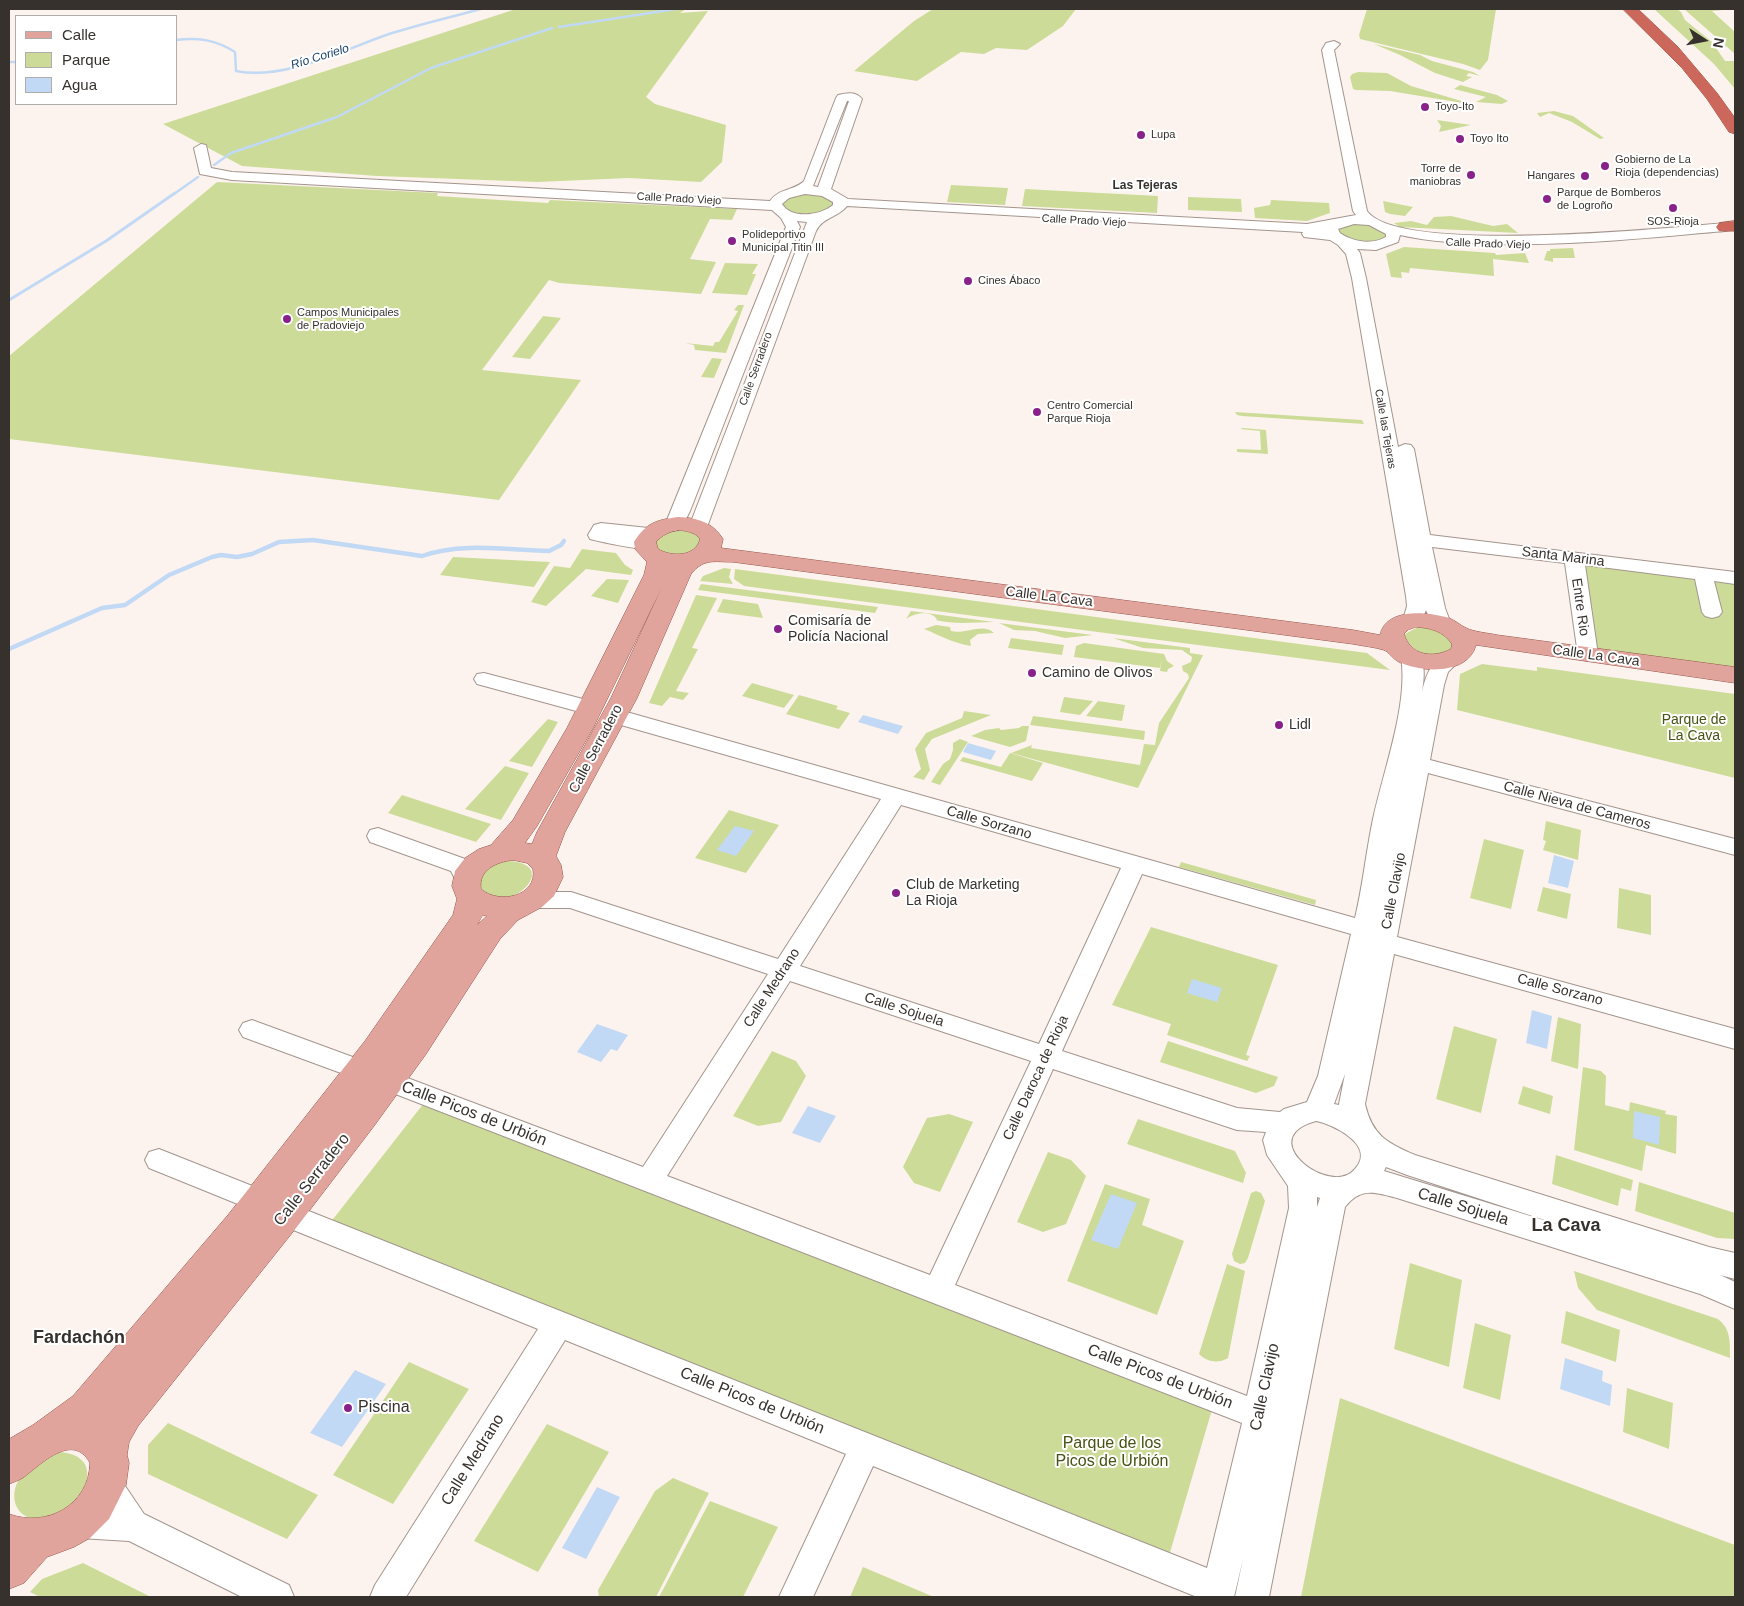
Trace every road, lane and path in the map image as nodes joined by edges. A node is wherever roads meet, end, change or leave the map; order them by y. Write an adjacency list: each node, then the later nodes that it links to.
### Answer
1 (1630, 9): 4 (highway)
2 (1647, 9): 3 (highway)
3 (1735, 104)
4 (1735, 129)
5 (201, 148): 8 (street, Calle Prado Viejo)
6 (802, 191): 7 (street); 7 (street); 8 (street)
7 (827, 193): 9 (street)
8 (780, 207): 9 (street, Calle Prado Viejo); 14 (street, Calle Serradero)
9 (831, 210): 12 (street, Calle Prado Viejo); 16 (street, Calle Serradero)
10 (1367, 221): 12 (street); 12 (street, Calle las Tejeras); 13 (street)
11 (1732, 227): 13 (street, Calle Prado Viejo)
12 (1340, 231): 13 (street); 22 (street, Calle las Tejeras)
13 (1384, 239): 15 (street, Calle las Tejeras)
14 (674, 524): 16 (main road); 17 (main road)
15 (1422, 540): 18 (street, Santa Marina); 23 (street, Calle las Tejeras)
16 (701, 545): 17 (main road); 22 (main road, Calle La Cava); 28 (main road, Calle Serradero)
17 (652, 546): 28 (main road, Calle Serradero)
18 (1574, 558): 19 (street, Santa Marina); 24 (street, Entre Rio)
19 (1703, 574): 20 (street, Santa Marina); 21 (street)
20 (1735, 578)
21 (1712, 612)
22 (1403, 638): 23 (main road); 23 (main road); 38 (street, Calle Clavijo)
23 (1453, 643): 24 (main road, Calle La Cava); 27 (main road, Calle La Cava); 29 (street, Calle Clavijo)
24 (1588, 655): 25 (main road, Calle La Cava)
25 (1735, 676)
26 (484, 679): 28 (street, Calle Sorzano)
27 (1735, 685)
28 (603, 712): 30 (street, Calle Sorzano); 34 (main road, Calle Serradero); 35 (main road, Calle Serradero)
29 (1419, 764): 32 (street, Calle Nieva de Cameros); 38 (street, Calle Clavijo)
30 (895, 796): 33 (street, Calle Sorzano); 39 (street, Calle Medrano)
31 (378, 836): 35 (street)
32 (1735, 847)
33 (1135, 864): 38 (street, Calle Sorzano); 42 (street, Calle Daroca de Rioja)
34 (545, 867): 35 (main road); 36 (street); 37 (main road)
35 (481, 872): 37 (main road); 43 (main road, Calle Serradero)
36 (571, 900): 37 (street, Calle Sojuela); 39 (street, Calle Sojuela)
37 (526, 902): 43 (main road, Calle Serradero)
38 (1374, 936): 41 (street, Calle Sorzano); 44 (street, Calle Clavijo); 46 (street, Calle Clavijo)
39 (784, 970): 42 (street, Calle Sojuela); 49 (street, Calle Medrano)
40 (252, 1030): 43 (street, Calle Picos de Urbión)
41 (1735, 1039)
42 (1046, 1056): 45 (street, Calle Sojuela); 53 (street, Calle Daroca de Rioja)
43 (375, 1076): 49 (street, Calle Picos de Urbión); 51 (main road, Calle Serradero)
44 (1316, 1110): 45 (street); 46 (street)
45 (1281, 1135): 48 (street)
46 (1364, 1135): 50 (street); 52 (street, Calle Sojuela)
47 (159, 1160): 51 (street, Calle Picos de Urbión)
48 (1297, 1176): 50 (street); 56 (street, Calle Clavijo)
49 (649, 1181): 53 (street, Calle Picos de Urbión)
50 (1352, 1185): 54 (street, Calle Sojuela); 69 (street, Calle Clavijo)
51 (273, 1207): 55 (street, Calle Picos de Urbión); 57 (main road, Calle Serradero); 60 (main road, Calle Serradero)
52 (1735, 1266)
53 (937, 1292): 56 (street, Calle Picos de Urbión)
54 (1735, 1296)
55 (559, 1323): 58 (street, Calle Picos de Urbión); 67 (street, Calle Medrano)
56 (1259, 1416): 65 (street, Calle Clavijo)
57 (47, 1438): 59 (main road); 60 (main road)
58 (865, 1448): 65 (street, Calle Picos de Urbión); 68 (street)
59 (9, 1465)
60 (107, 1470): 61 (main road, Calle Serradero); 62 (street)
61 (80, 1522): 62 (street); 63 (main road, Calle Serradero)
62 (132, 1525): 66 (street)
63 (22, 1537): 64 (main road)
64 (9, 1570)
65 (1217, 1593)
66 (277, 1597)
67 (386, 1597)
68 (796, 1597)
69 (1252, 1597)

